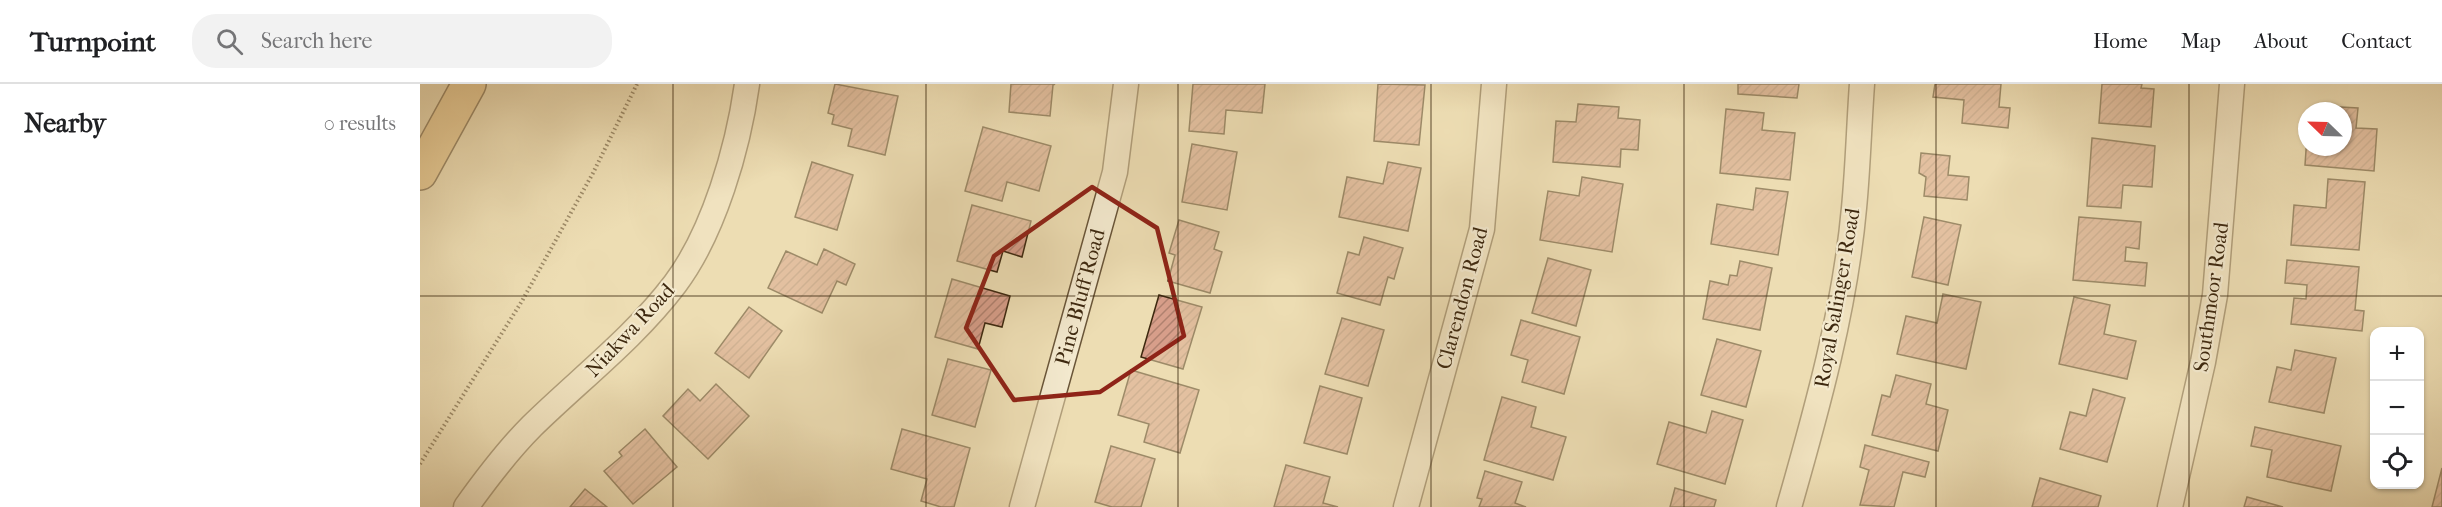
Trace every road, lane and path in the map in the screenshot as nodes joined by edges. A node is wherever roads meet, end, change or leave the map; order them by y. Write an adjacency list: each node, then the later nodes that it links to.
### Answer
1 (469, 84): 8 (highway)
2 (637, 84): 9 (path)
3 (747, 84): 10 (street, Niakwa Road)
4 (1126, 84): 11 (street, Pine Bluff Road)
5 (1494, 84): 12 (street, Clarendon Road)
6 (1862, 84): 13 (street, Royal Salinger Road)
7 (2232, 84): 14 (street, Southmoor Road)
8 (420, 173)
9 (420, 464)
10 (466, 507)
11 (1022, 507)
12 (1406, 507)
13 (1789, 507)
14 (2170, 507)

